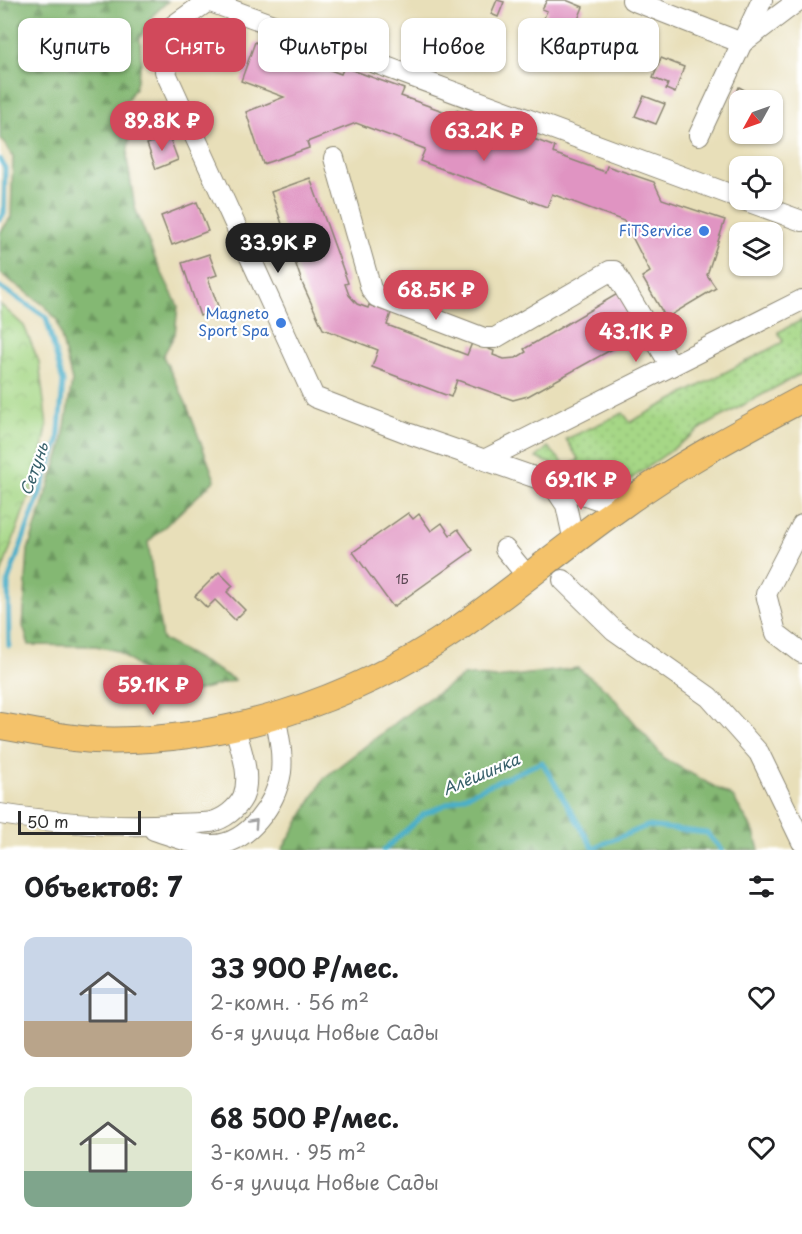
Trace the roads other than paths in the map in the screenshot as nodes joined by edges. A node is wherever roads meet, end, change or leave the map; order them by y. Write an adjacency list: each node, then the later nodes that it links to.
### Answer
1 (632, 0): 5 (street)
2 (762, 0): 5 (street)
3 (799, 0): 5 (street)
4 (208, 1): 8 (street); 14 (street)
5 (742, 43): 6 (street)
6 (699, 135)
7 (334, 158): 12 (street)
8 (729, 194)
9 (772, 210): 10 (street)
10 (802, 221)
11 (802, 300): 12 (street)
12 (671, 366): 14 (street)
13 (802, 399): 16 (main road)
14 (488, 458): 15 (street)
15 (552, 484): 16 (street); 18 (street)
16 (620, 507): 18 (main road)
17 (802, 525): 22 (street)
18 (574, 542): 20 (main road)
19 (505, 549): 20 (street)
20 (528, 577): 23 (main road)
21 (563, 579): 28 (street)
22 (802, 653)
23 (275, 716): 24 (main road); 27 (street, one-way to 23)
24 (234, 725): 25 (main road); 27 (street)
25 (0, 726)
26 (0, 814): 27 (street)
27 (143, 826)
28 (802, 842)

